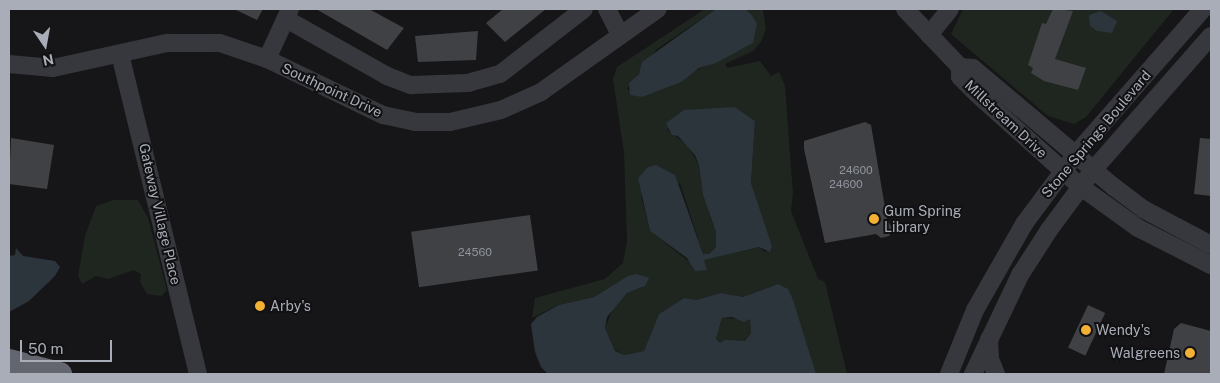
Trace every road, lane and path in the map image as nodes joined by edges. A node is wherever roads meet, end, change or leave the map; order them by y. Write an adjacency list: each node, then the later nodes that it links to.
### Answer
1 (584, 9): 7 (street)
2 (607, 9): 9 (street)
3 (658, 9): 9 (street, Southpoint Drive)
4 (905, 9): 8 (street, Millstream Drive)
5 (950, 9): 8 (street)
6 (1204, 9): 15 (street, Stone Springs Boulevard)
7 (288, 14): 12 (street)
8 (930, 34): 14 (street, Millstream Drive)
9 (620, 35): 12 (street, Southpoint Drive)
10 (1211, 36): 16 (street, Stone Springs Boulevard)
11 (120, 54): 12 (street, Southpoint Drive); 13 (street, Southpoint Drive); 24 (street, Gateway Village Place)
12 (267, 59)
13 (9, 64)
14 (960, 67): 15 (street, Millstream Drive); 17 (street, Millstream Drive)
15 (1076, 154): 16 (street, Millstream Drive); 17 (street, Stone Springs Boulevard)
16 (1094, 169): 18 (street, Stone Springs Boulevard); 19 (street, Millstream Drive)
17 (1063, 170): 18 (street, Millstream Drive); 25 (street, Stone Springs Boulevard)
18 (1081, 187): 20 (street, Millstream Drive); 21 (street, Stone Springs Boulevard)
19 (1211, 245)
20 (1211, 265)
21 (988, 336): 26 (street, Stone Springs Boulevard); 27 (street)
22 (9, 361): 23 (highway)
23 (59, 374)
24 (198, 374)
25 (949, 374)
26 (974, 374)
27 (996, 374)

